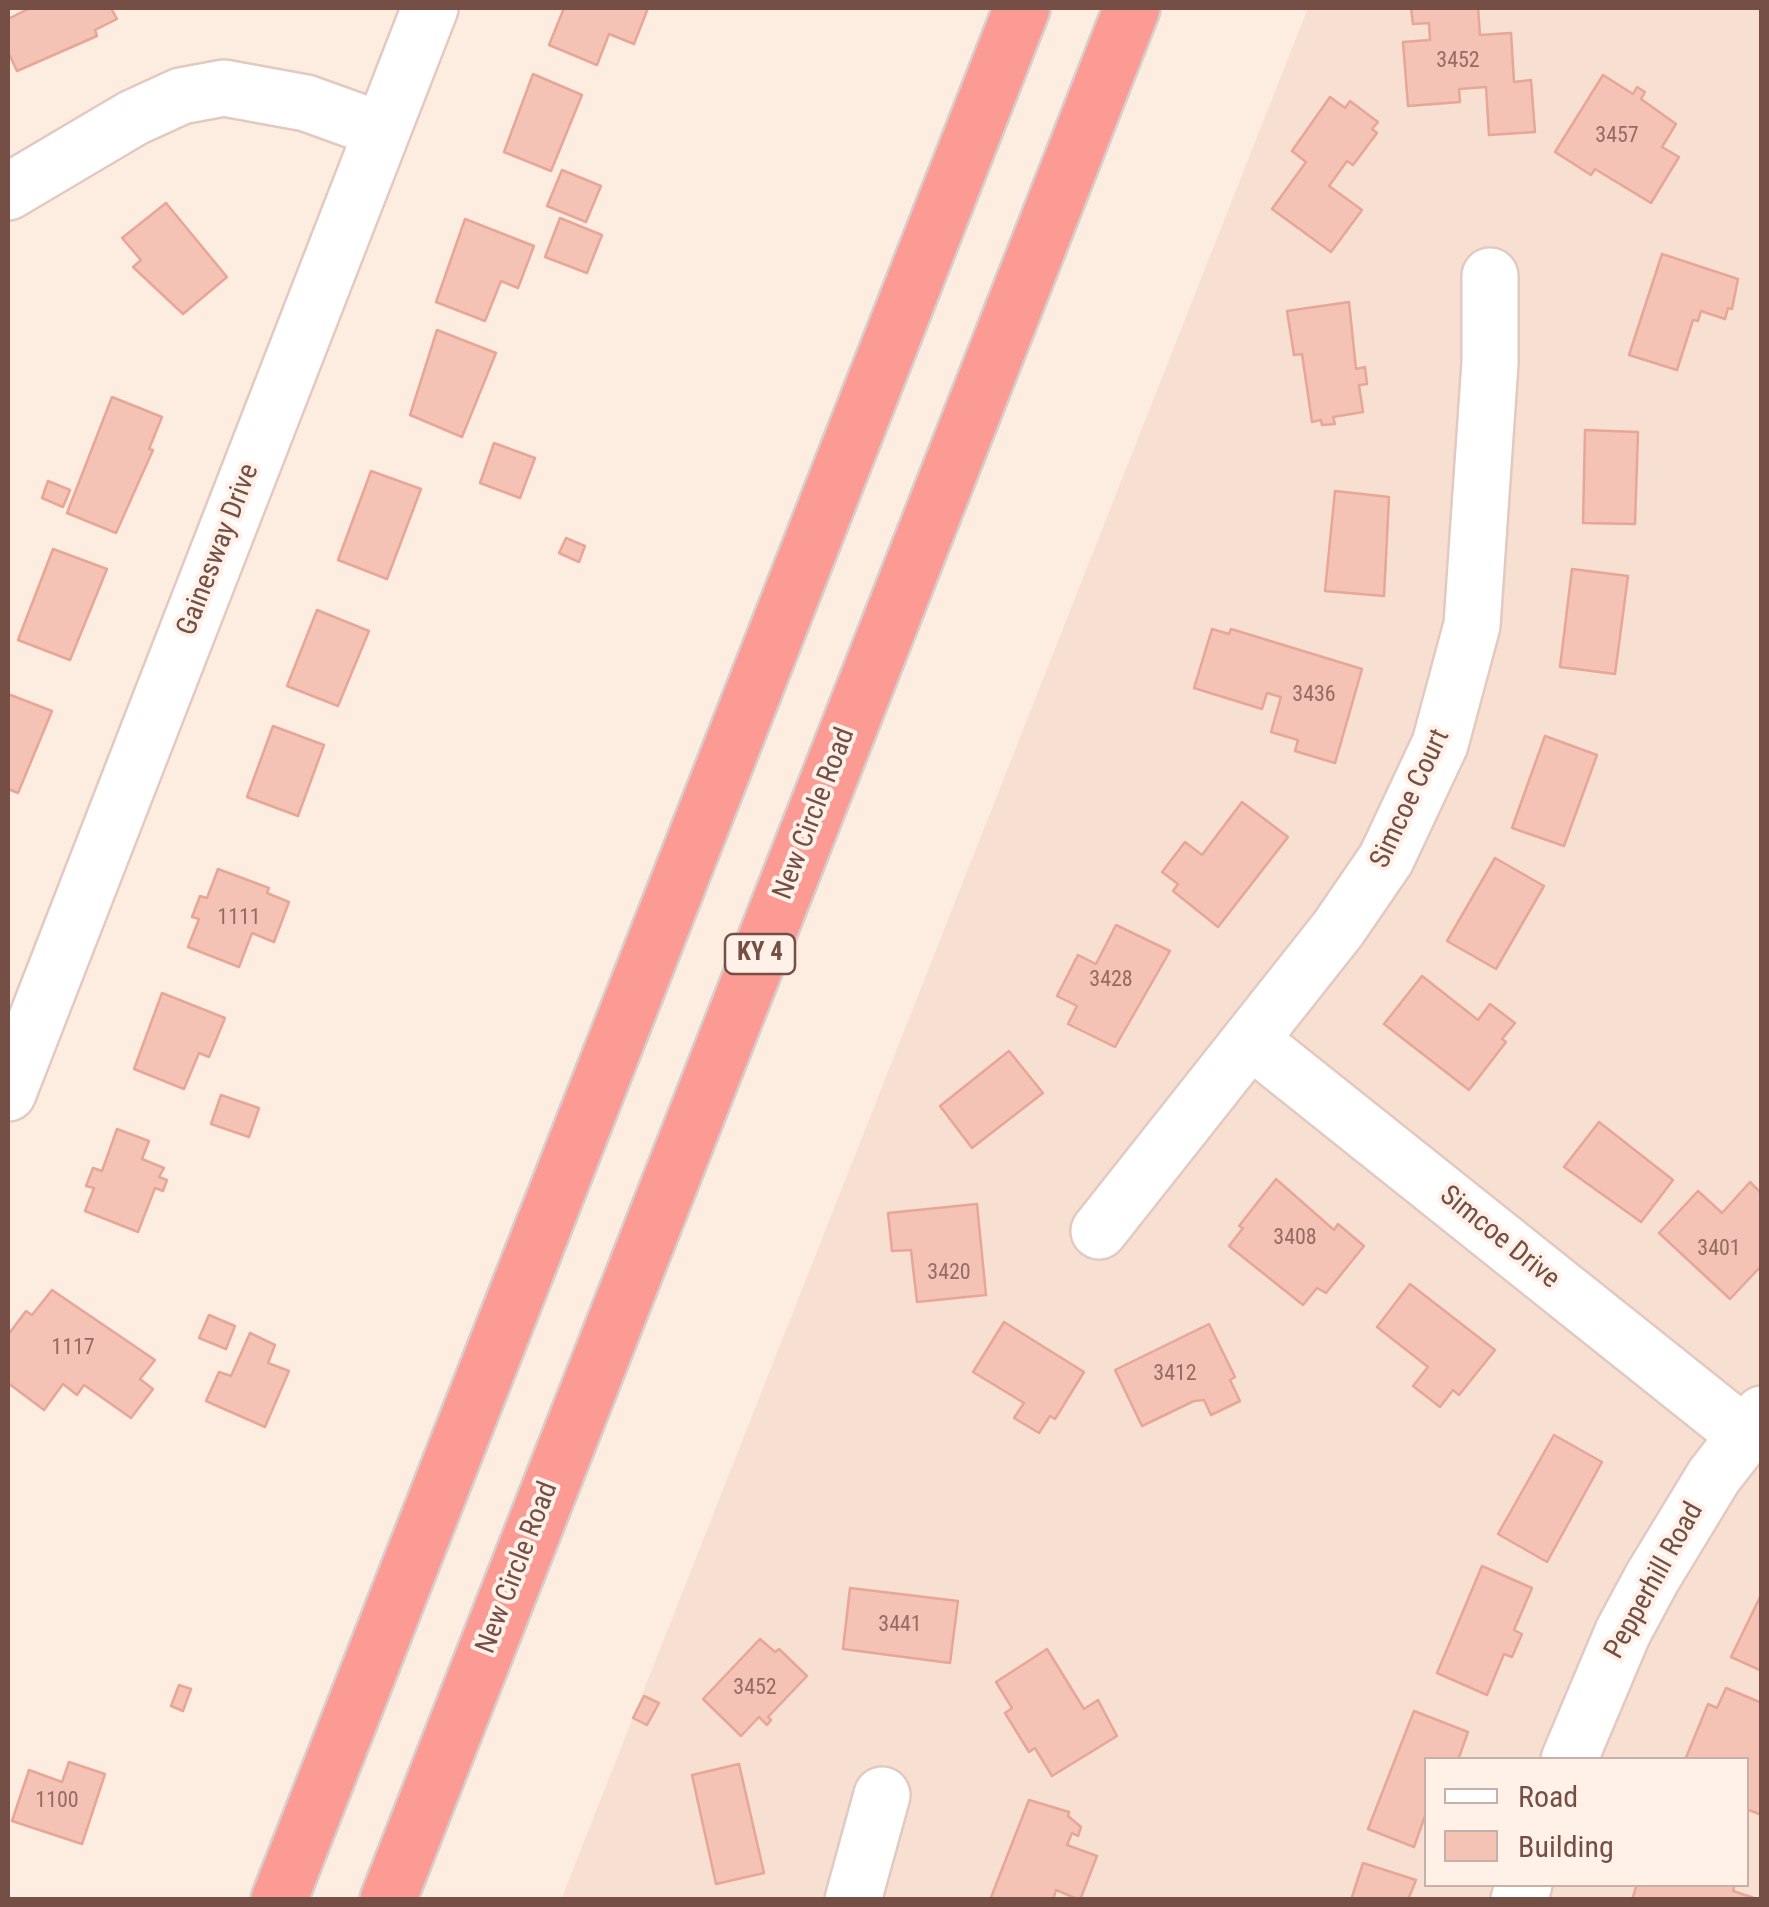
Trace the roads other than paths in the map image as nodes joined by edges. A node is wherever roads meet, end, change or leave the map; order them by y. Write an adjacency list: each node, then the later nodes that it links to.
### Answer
1 (430, 8): 4 (street, Gainesway Drive)
2 (1022, 8): 13 (highway)
3 (1132, 8): 14 (highway, New Circle Road / KY 4)
4 (381, 130): 5 (street); 8 (street, Gainesway Drive)
5 (8, 192)
6 (1490, 276): 7 (street, Simcoe Court)
7 (1253, 1042): 9 (street, Simcoe Court); 10 (street, Simcoe Drive)
8 (8, 1093)
9 (1099, 1231)
10 (1753, 1424): 11 (street, Pepperhill Road)
11 (1570, 1757)
12 (882, 1795): 15 (street)
13 (280, 1900)
14 (388, 1900)
15 (853, 1900)

